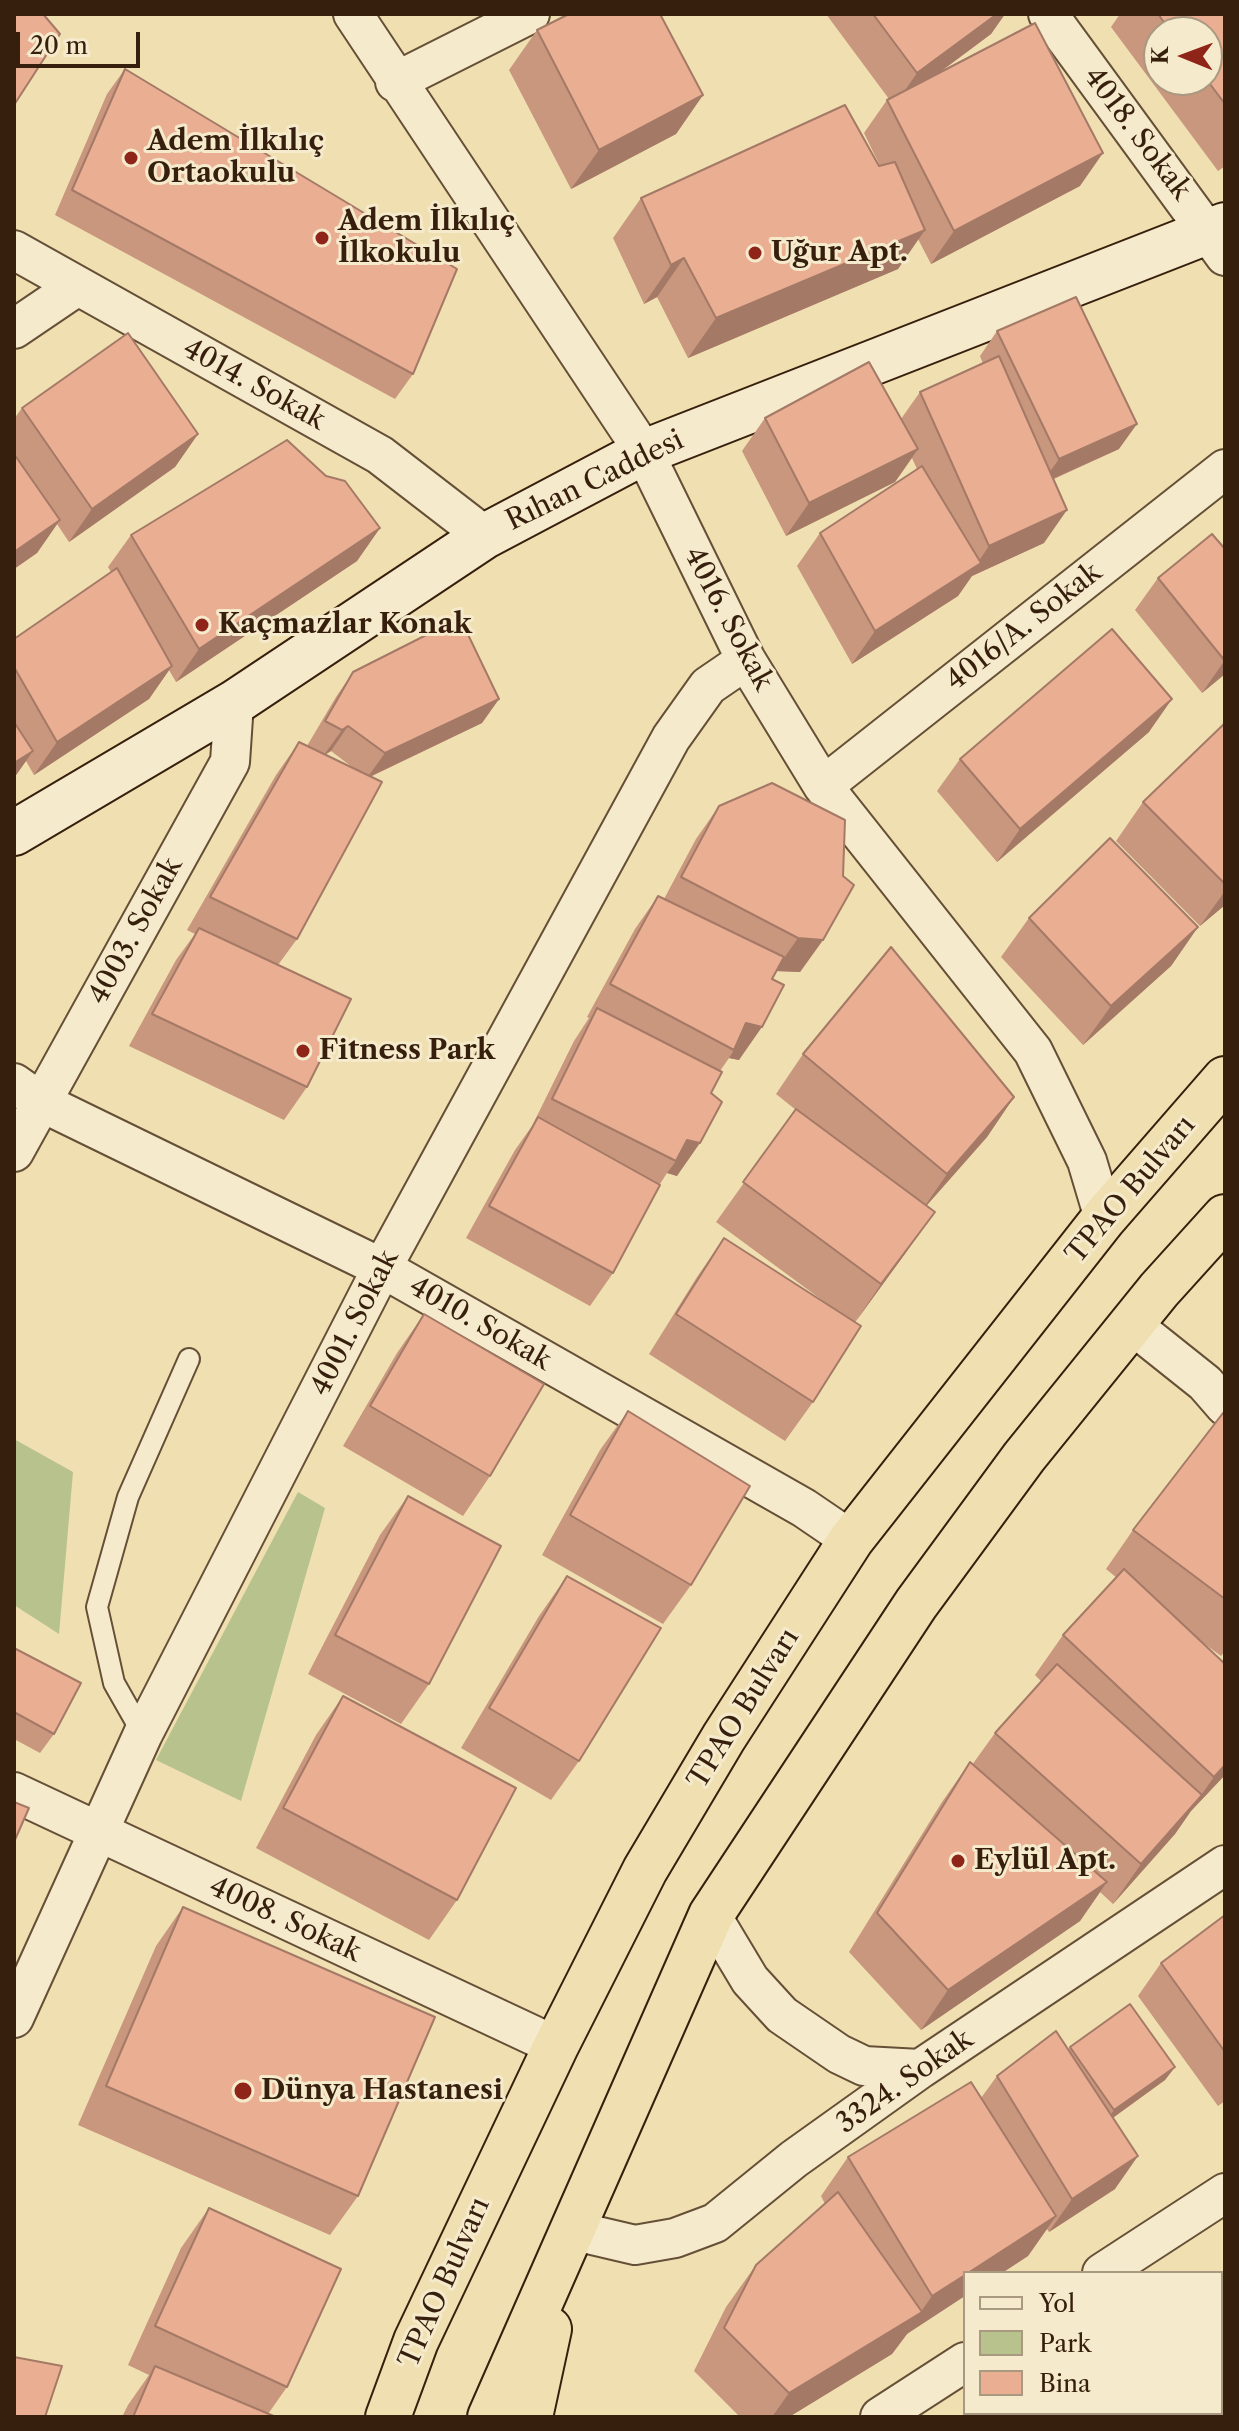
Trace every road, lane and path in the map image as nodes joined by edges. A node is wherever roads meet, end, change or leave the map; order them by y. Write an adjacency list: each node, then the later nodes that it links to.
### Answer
1 (353, 14): 4 (street, 4016. Sokak)
2 (530, 14): 4 (street)
3 (1048, 14): 5 (street, 4018. Sokak)
4 (395, 82): 9 (street, 4016. Sokak)
5 (1220, 237): 9 (street, Rıhan Caddesi)
6 (14, 250): 7 (street, 4014. Sokak)
7 (76, 287): 8 (street); 11 (street, 4014. Sokak)
8 (14, 329)
9 (644, 452): 11 (street, Rıhan Caddesi); 12 (street, 4016. Sokak)
10 (1225, 469): 14 (street, 4016/A. Sokak)
11 (485, 536): 13 (street, Rıhan Caddesi)
12 (746, 660): 14 (street, 4016. Sokak); 21 (street, 4001. Sokak)
13 (234, 703): 15 (street, Rıhan Caddesi); 17 (street, 4003. Sokak)
14 (823, 786): 20 (street, 4016. Sokak)
15 (14, 833)
16 (1225, 1079): 20 (highway, TPAO Bulvarı)
17 (28, 1092): 18 (street, 4003. Sokak); 21 (street, 4010. Sokak)
18 (14, 1152)
19 (1225, 1217): 22 (highway)
20 (1104, 1218): 25 (highway, TPAO Bulvarı)
21 (382, 1268): 25 (street, 4010. Sokak); 26 (street, 4001. Sokak)
22 (1131, 1324): 24 (street); 30 (highway)
23 (189, 1359): 26 (lane)
24 (1225, 1406)
25 (851, 1540): 32 (highway, TPAO Bulvarı)
26 (143, 1734): 28 (street, 4001. Sokak)
27 (14, 1792): 28 (street, 4008. Sokak)
28 (97, 1834): 31 (street, 4001. Sokak); 32 (street, 4008. Sokak)
29 (1225, 1865): 33 (street, 3324. Sokak)
30 (711, 1915): 33 (street); 35 (highway)
31 (14, 2018)
32 (556, 2046): 37 (highway, TPAO Bulvarı)
33 (920, 2069): 35 (street, 3324. Sokak)
34 (1225, 2193): 36 (street)
35 (571, 2230): 41 (highway); 42 (highway)
36 (1105, 2271)
37 (416, 2341): 39 (highway); 40 (highway, TPAO Bulvarı)
38 (963, 2363): 43 (street)
39 (372, 2417)
40 (388, 2417)
41 (490, 2417)
42 (530, 2417)
43 (880, 2417)

